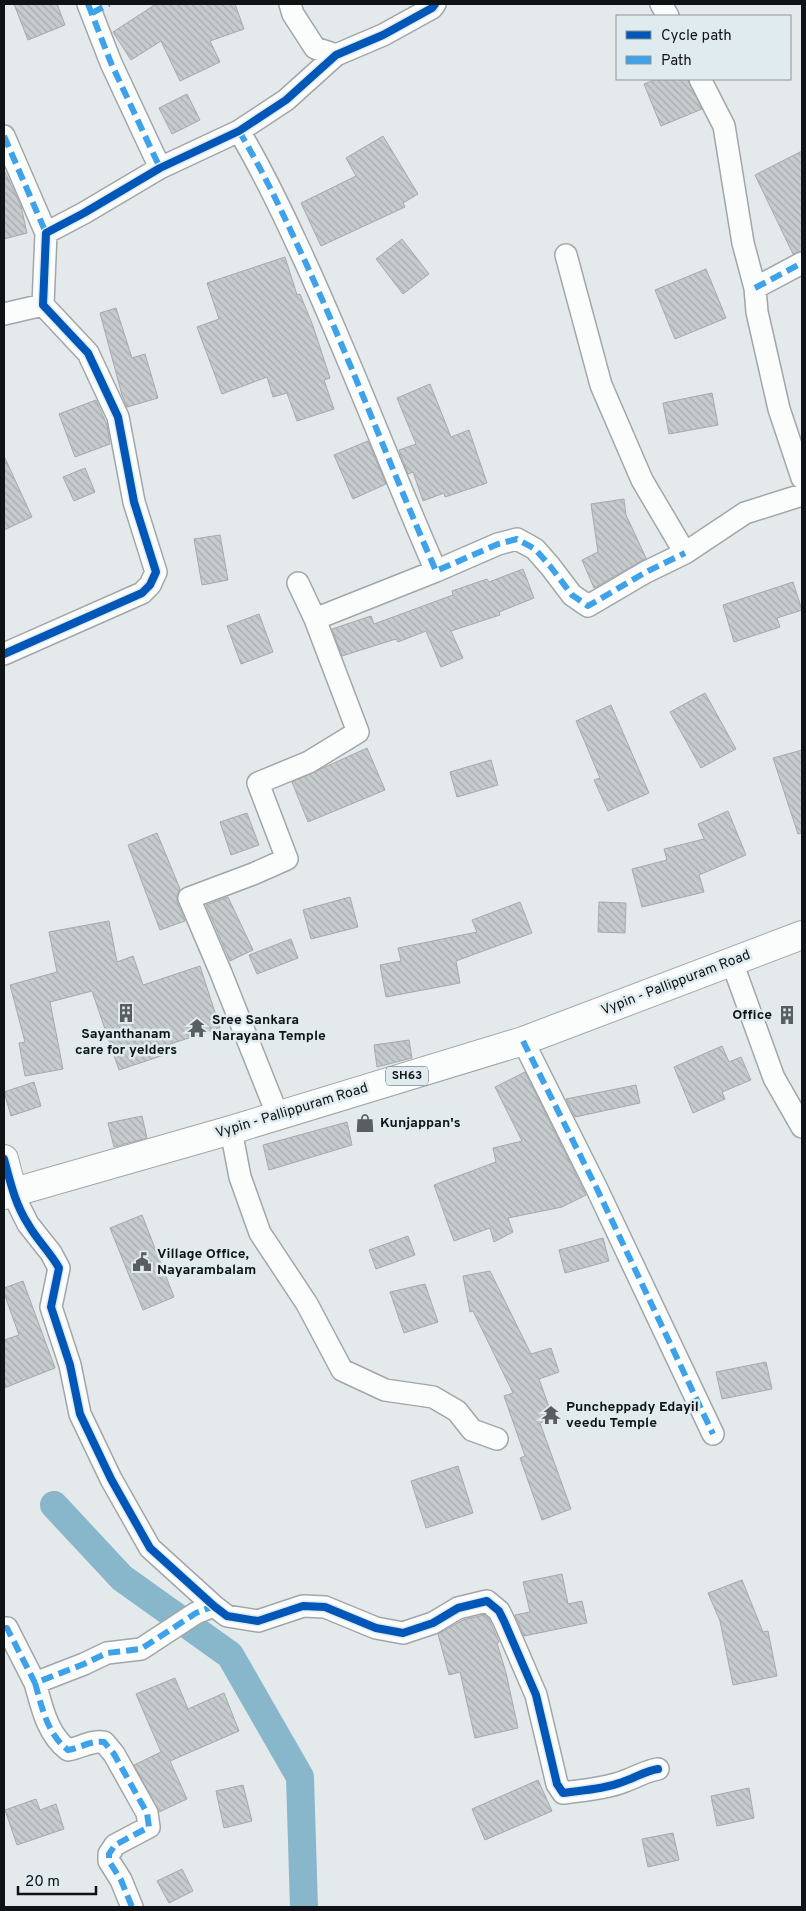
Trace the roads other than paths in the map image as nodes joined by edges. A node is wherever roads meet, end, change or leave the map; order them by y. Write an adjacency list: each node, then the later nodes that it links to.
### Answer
1 (290, 4): 6 (street)
2 (435, 4): 6 (street)
3 (661, 4): 5 (street)
4 (96, 7): 10 (street)
5 (667, 15)
6 (336, 55): 8 (street)
7 (701, 80): 14 (street)
8 (238, 131): 10 (street); 20 (street)
9 (4, 136): 11 (street)
10 (160, 168): 11 (street)
11 (46, 233): 15 (street)
12 (566, 256): 19 (street)
13 (802, 264): 14 (street)
14 (754, 288): 17 (street)
15 (43, 305): 16 (street); 23 (street)
16 (4, 314)
17 (802, 478)
18 (802, 495): 19 (street)
19 (685, 553): 20 (street)
20 (436, 571): 22 (street)
21 (298, 584): 22 (street)
22 (315, 619): 27 (street)
23 (4, 654)
24 (802, 935): 25 (main road, Vypin - Pallippuram Road / SH63)
25 (732, 962): 26 (main road, Vypin - Pallippuram Road / SH63); 28 (street)
26 (523, 1041): 27 (main road, Vypin - Pallippuram Road / SH63); 32 (street)
27 (278, 1116): 29 (main road, Vypin - Pallippuram Road / SH63)
28 (802, 1126)
29 (231, 1130): 31 (main road, Vypin - Pallippuram Road / SH63); 33 (street)
30 (4, 1159): 31 (main road)
31 (8, 1194): 34 (street)
32 (713, 1434)
33 (498, 1439)
34 (205, 1609): 36 (street); 37 (street)
35 (4, 1628): 36 (street)
36 (35, 1683): 38 (street)
37 (658, 1769)
38 (132, 1907)

